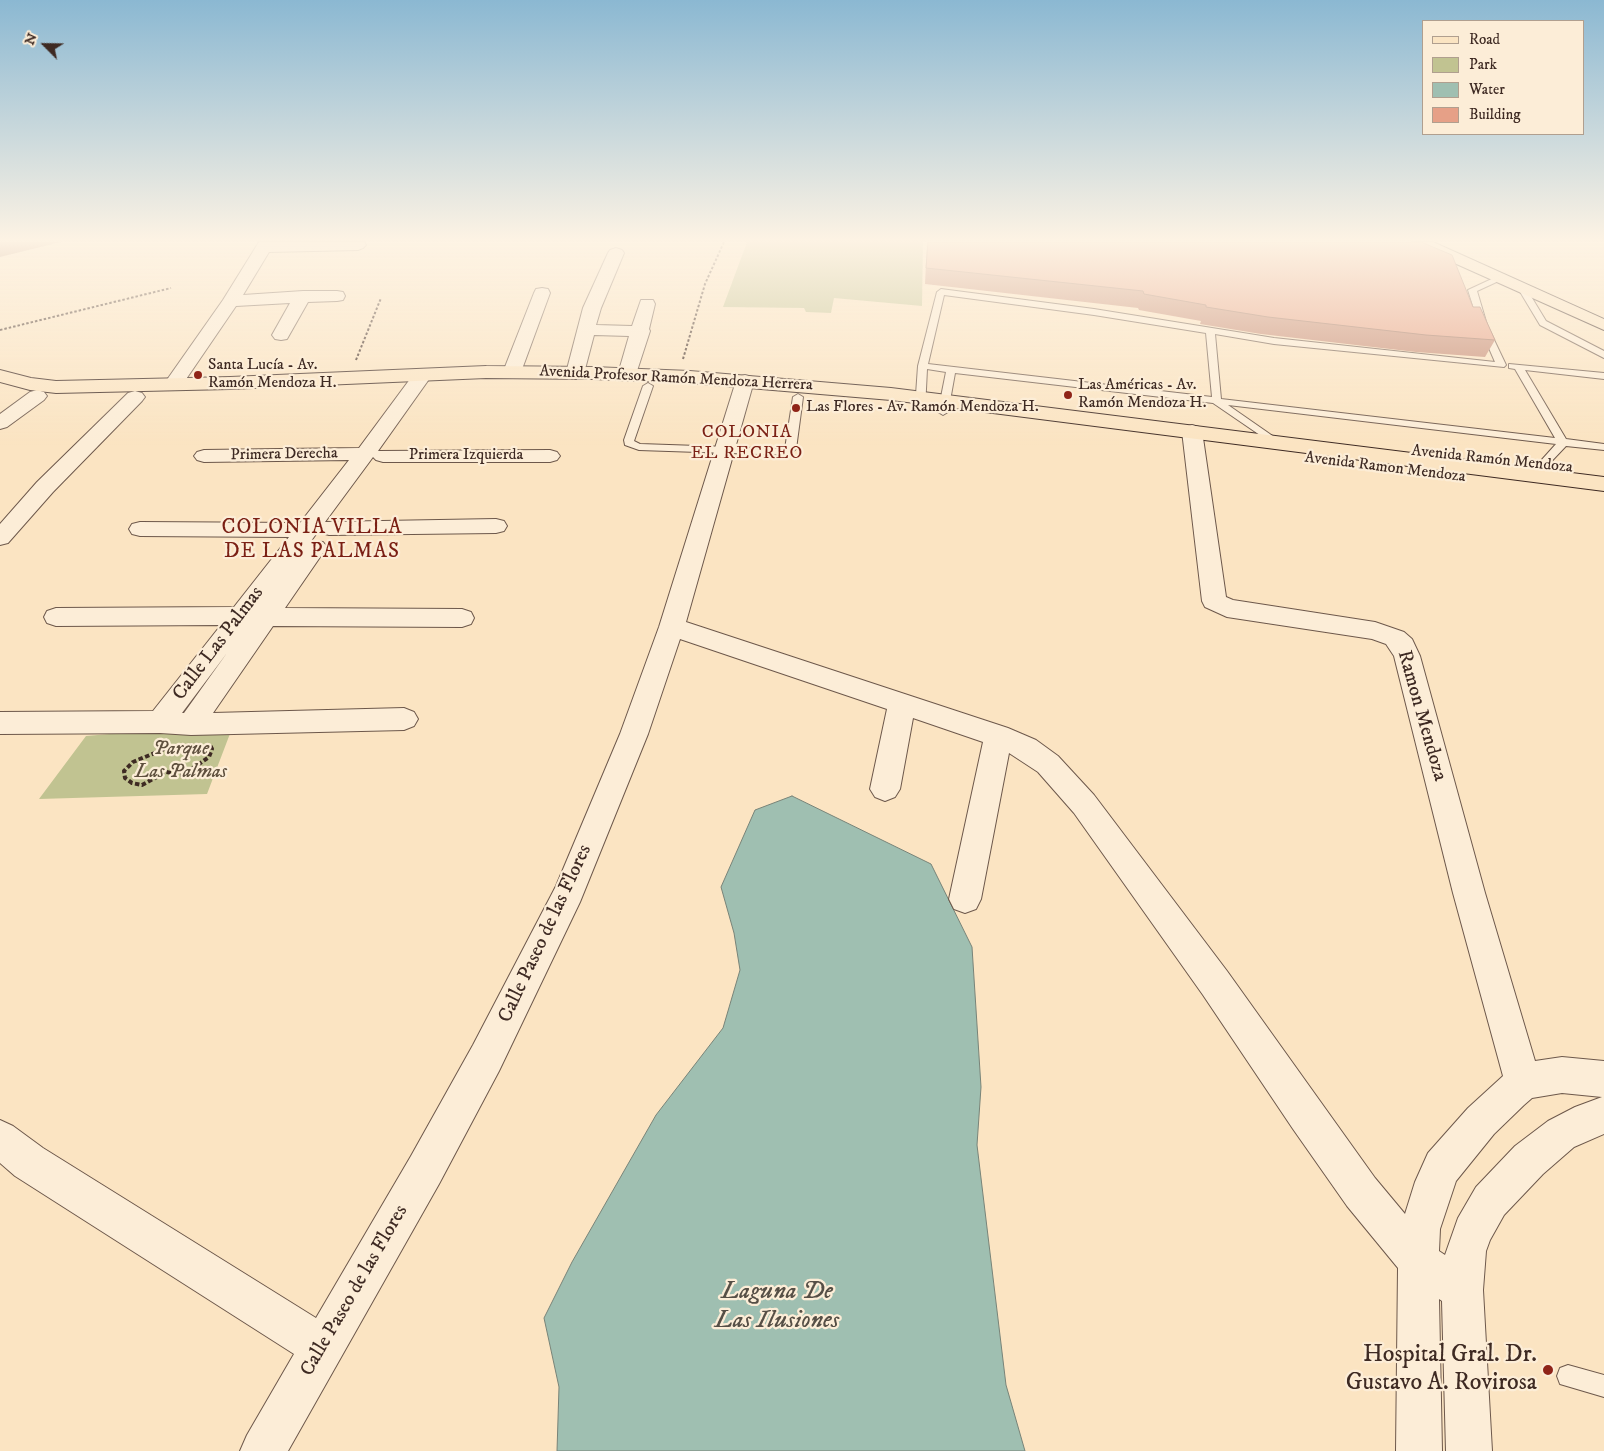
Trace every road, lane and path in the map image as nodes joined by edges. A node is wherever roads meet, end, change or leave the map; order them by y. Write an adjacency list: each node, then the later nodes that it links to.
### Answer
1 (83, 310): 15 (path)
2 (225, 310): 33 (street)
3 (295, 310): 19 (street)
4 (376, 310): 31 (path)
5 (536, 310): 25 (street)
6 (592, 310): 16 (street)
7 (646, 310): 17 (street)
8 (697, 310): 29 (path)
9 (937, 310): 22 (lane)
10 (1077, 310): 18 (lane)
11 (1478, 310): 21 (lane)
12 (1535, 310): 20 (lane)
13 (1569, 310): 14 (main road)
14 (1604, 325)
15 (0, 330)
16 (586, 330): 17 (street); 26 (street)
17 (641, 331): 27 (street)
18 (1210, 332): 21 (lane); 40 (lane)
19 (281, 335)
20 (1604, 354)
21 (1501, 365): 23 (lane)
22 (923, 366): 24 (lane); 41 (lane)
23 (1518, 367): 30 (lane); 47 (lane)
24 (951, 369): 40 (lane); 42 (lane)
25 (512, 372): 26 (main road, Avenida Profesor Ramón Mendoza Herrera); 32 (main road, Avenida Profesor Ramón Mendoza Herrera)
26 (575, 373): 27 (main road, Avenida Profesor Ramón Mendoza Herrera)
27 (627, 374): 29 (main road, Avenida Profesor Ramón Mendoza Herrera)
28 (0, 376): 33 (main road, Avenida Profesor Ramón Mendoza Herrera)
29 (678, 376): 35 (main road, Avenida Profesor Ramón Mendoza Herrera)
30 (1604, 376)
31 (350, 377): 32 (main road, Avenida Profesor Ramón Mendoza Herrera); 33 (main road, Avenida Profesor Ramón Mendoza Herrera)
32 (429, 379): 34 (main road, Avenida Profesor Ramón Mendoza Herrera); 38 (main road, Avenida Profesor Ramón Mendoza Herrera); 55 (street, Calle Las Palmas)
33 (173, 384)
34 (648, 386): 35 (main road, Avenida Profesor Ramón Mendoza Herrera); 49 (lane)
35 (744, 386): 39 (main road, Avenida Profesor Ramón Mendoza Herrera); 41 (main road, Avenida Profesor Ramón Mendoza Herrera); 49 (street, Calle Paseo de las Flores)
36 (0, 391): 37 (main road, Avenida Profesor Ramón Mendoza Herrera)
37 (37, 396): 38 (main road, Avenida Profesor Ramón Mendoza Herrera); 43 (street)
38 (135, 397): 61 (street)
39 (798, 397): 41 (main road, Avenida Profesor Ramón Mendoza Herrera); 49 (lane)
40 (1217, 402): 46 (lane); 47 (lane)
41 (920, 403): 42 (main road, Avenida Profesor Ramón Mendoza Herrera)
42 (944, 406): 44 (main road, Avenida Profesor Ramón Mendoza Herrera); 45 (main road, Avenida Profesor Ramón Mendoza Herrera)
43 (0, 423)
44 (1193, 437): 45 (main road, Avenida Ramon Mendoza); 46 (main road, Avenida Profesor Ramón Mendoza Herrera); 57 (main road, Avenida Ramon Mendoza); 77 (street, Ramon Mendoza)
45 (1166, 440)
46 (1273, 441): 50 (main road, Avenida Profesor Ramón Mendoza Herrera)
47 (1563, 442): 48 (lane); 53 (lane)
48 (1604, 447)
49 (725, 451): 67 (street, Calle Paseo de las Flores)
50 (1350, 451): 53 (main road, Avenida Ramón Mendoza); 56 (main road)
51 (204, 456): 55 (street, Primera Derecha)
52 (550, 456): 55 (street, Primera Izquierda)
53 (1543, 464): 54 (main road, Avenida Ramón Mendoza)
54 (1604, 472)
55 (360, 473): 60 (street, Calle Las Palmas)
56 (1604, 484)
57 (1604, 497)
58 (496, 526): 60 (street)
59 (140, 529): 60 (street)
60 (313, 535): 62 (street, Calle Las Palmas)
61 (0, 538)
62 (291, 564): 63 (street, Calle Las Palmas); 64 (street, Calle Las Palmas)
63 (240, 616): 65 (street); 71 (street, Calle Las Palmas)
64 (265, 616): 66 (street); 71 (street, Calle Las Palmas)
65 (56, 617)
66 (462, 618)
67 (672, 627): 68 (street); 82 (street, Calle Paseo de las Flores)
68 (902, 704): 72 (street); 74 (street)
69 (404, 719): 71 (street)
70 (0, 724): 71 (street)
71 (180, 731): 73 (path); 73 (path); 73 (path)
72 (998, 736): 75 (street); 80 (street)
73 (162, 750)
74 (885, 789)
75 (965, 899)
76 (1604, 1079): 77 (street)
77 (1523, 1083): 80 (street)
78 (1604, 1115): 81 (street)
79 (0, 1139): 82 (street)
80 (1418, 1261): 81 (street); 86 (street)
81 (1462, 1290): 87 (street)
82 (322, 1347): 85 (street, Calle Paseo de las Flores)
83 (1568, 1376): 84 (lane)
84 (1604, 1386)
85 (263, 1451)
86 (1419, 1451)
87 (1469, 1451)

